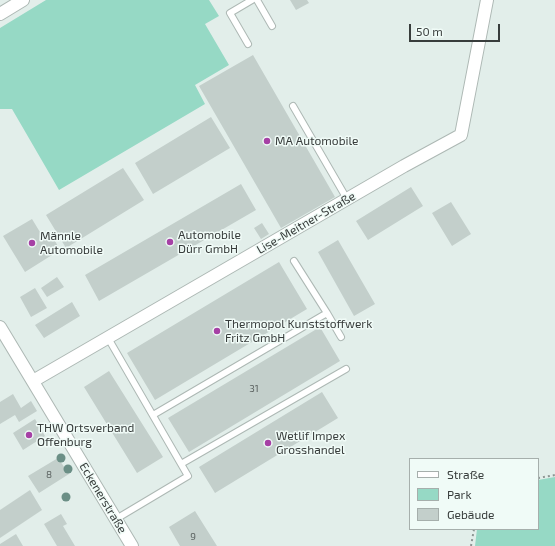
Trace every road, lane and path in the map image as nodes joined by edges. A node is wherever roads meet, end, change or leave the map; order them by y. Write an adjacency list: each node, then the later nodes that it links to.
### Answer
1 (23, 0): 5 (street)
2 (252, 0): 7 (lane)
3 (257, 0): 6 (lane)
4 (487, 0): 9 (street, Lise-Meitner-Straße)
5 (0, 14)
6 (272, 26)
7 (248, 44)
8 (293, 106): 9 (lane)
9 (347, 199): 14 (street, Lise-Meitner-Straße)
10 (294, 261): 11 (lane)
11 (327, 313): 13 (lane); 17 (lane)
12 (0, 327): 16 (street, Eckenerstraße)
13 (341, 337)
14 (108, 338): 16 (street, Lise-Meitner-Straße); 17 (lane)
15 (346, 368): 18 (lane)
16 (33, 381): 21 (street, Eckenerstraße)
17 (153, 415): 18 (lane)
18 (181, 464): 21 (lane)
19 (555, 475): 20 (path)
20 (539, 478)
21 (116, 519): 23 (street, Eckenerstraße)
22 (474, 530): 24 (path)
23 (132, 546)
24 (471, 546)

